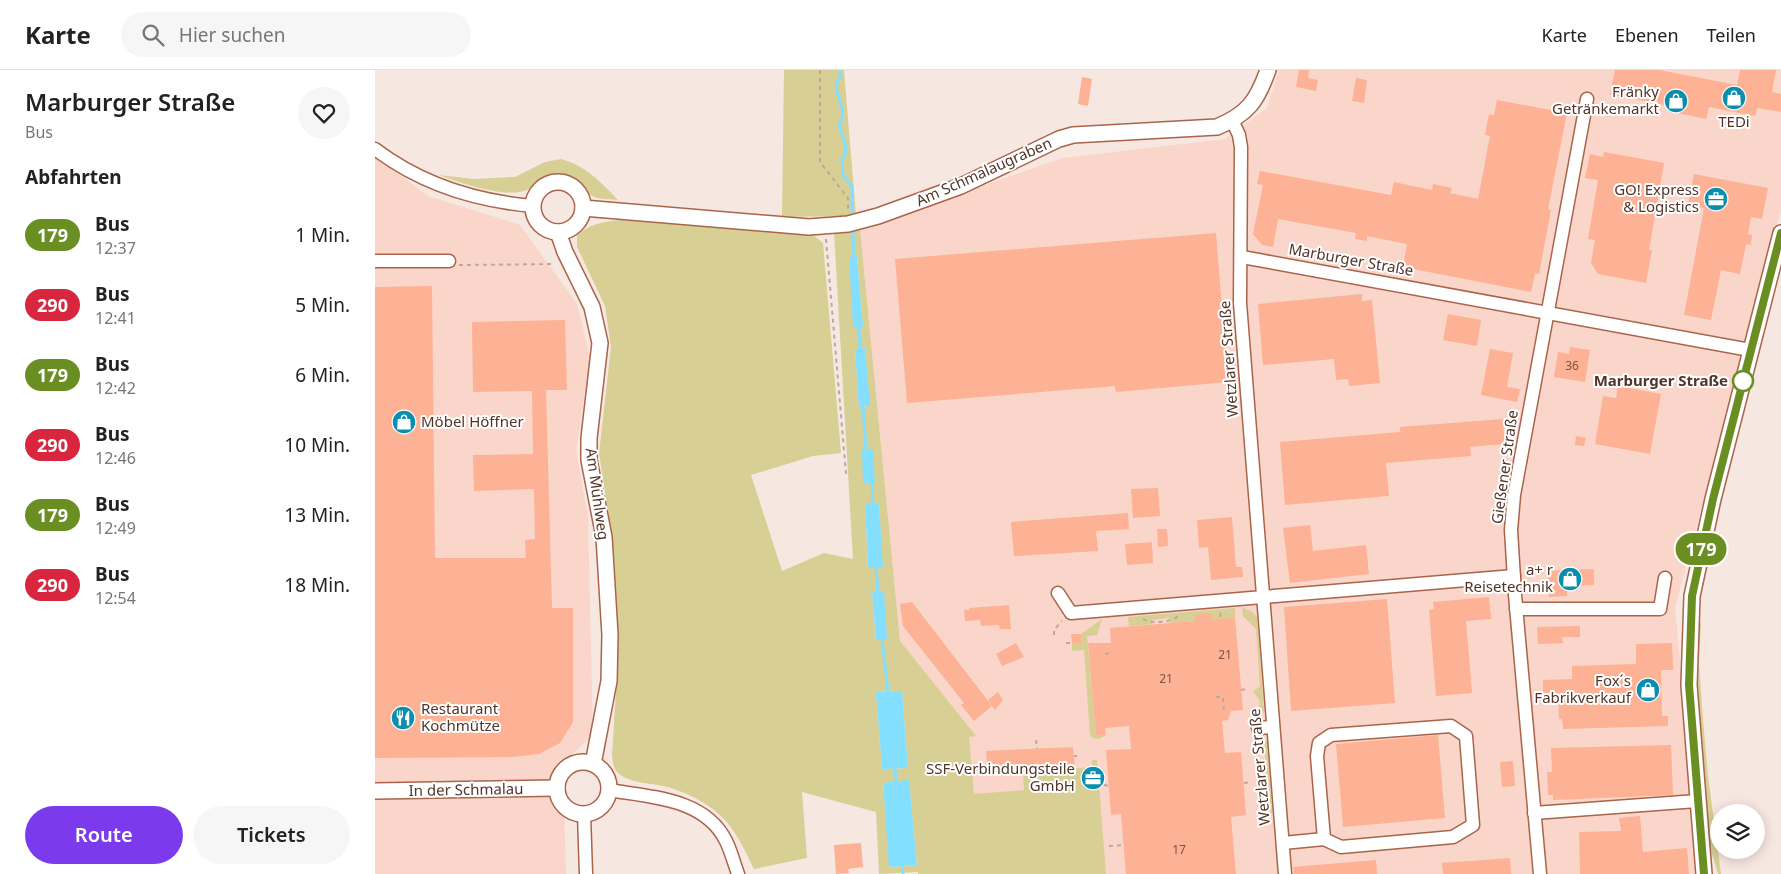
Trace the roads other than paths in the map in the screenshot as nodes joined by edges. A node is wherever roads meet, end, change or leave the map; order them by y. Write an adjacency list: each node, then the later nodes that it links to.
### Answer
1 (1268, 70): 3 (main road, Am Schmalaugraben)
2 (1587, 100): 12 (street, Gießener Straße)
3 (1233, 120): 6 (main road, Am Schmalaugraben); 9 (street, Wetzlarer Straße)
4 (375, 148): 5 (street)
5 (533, 206): 6 (main road); 7 (main road)
6 (583, 208): 7 (main road)
7 (558, 232): 21 (main road, Am Mühlweg)
8 (1781, 233): 13 (main road)
9 (1241, 257): 12 (street, Marburger Straße); 17 (street, Wetzlarer Straße)
10 (375, 261): 11 (street)
11 (452, 263)
12 (1547, 313): 13 (street, Marburger Straße); 14 (street, Gießener Straße)
13 (1750, 350): 25 (main road)
14 (1514, 576): 17 (street); 18 (street, Gießener Straße)
15 (1665, 578): 18 (street)
16 (1058, 593): 17 (street)
17 (1263, 597): 19 (street, Wetzlarer Straße)
18 (1516, 609): 26 (street, Gießener Straße)
19 (1273, 727): 20 (street); 29 (street, Wetzlarer Straße)
20 (1254, 728)
21 (593, 764): 22 (main road); 23 (main road)
22 (557, 788): 24 (main road, In der Schmalau); 27 (main road)
23 (609, 790): 27 (main road); 31 (street)
24 (375, 791)
25 (1697, 801): 26 (street); 34 (main road)
26 (1534, 813): 33 (street, Gießener Straße)
27 (584, 814): 30 (street)
28 (1324, 839): 28 (street); 29 (street)
29 (1283, 843): 32 (street, Wetzlarer Straße)
30 (586, 874)
31 (738, 874)
32 (1285, 874)
33 (1539, 874)
34 (1704, 874)

